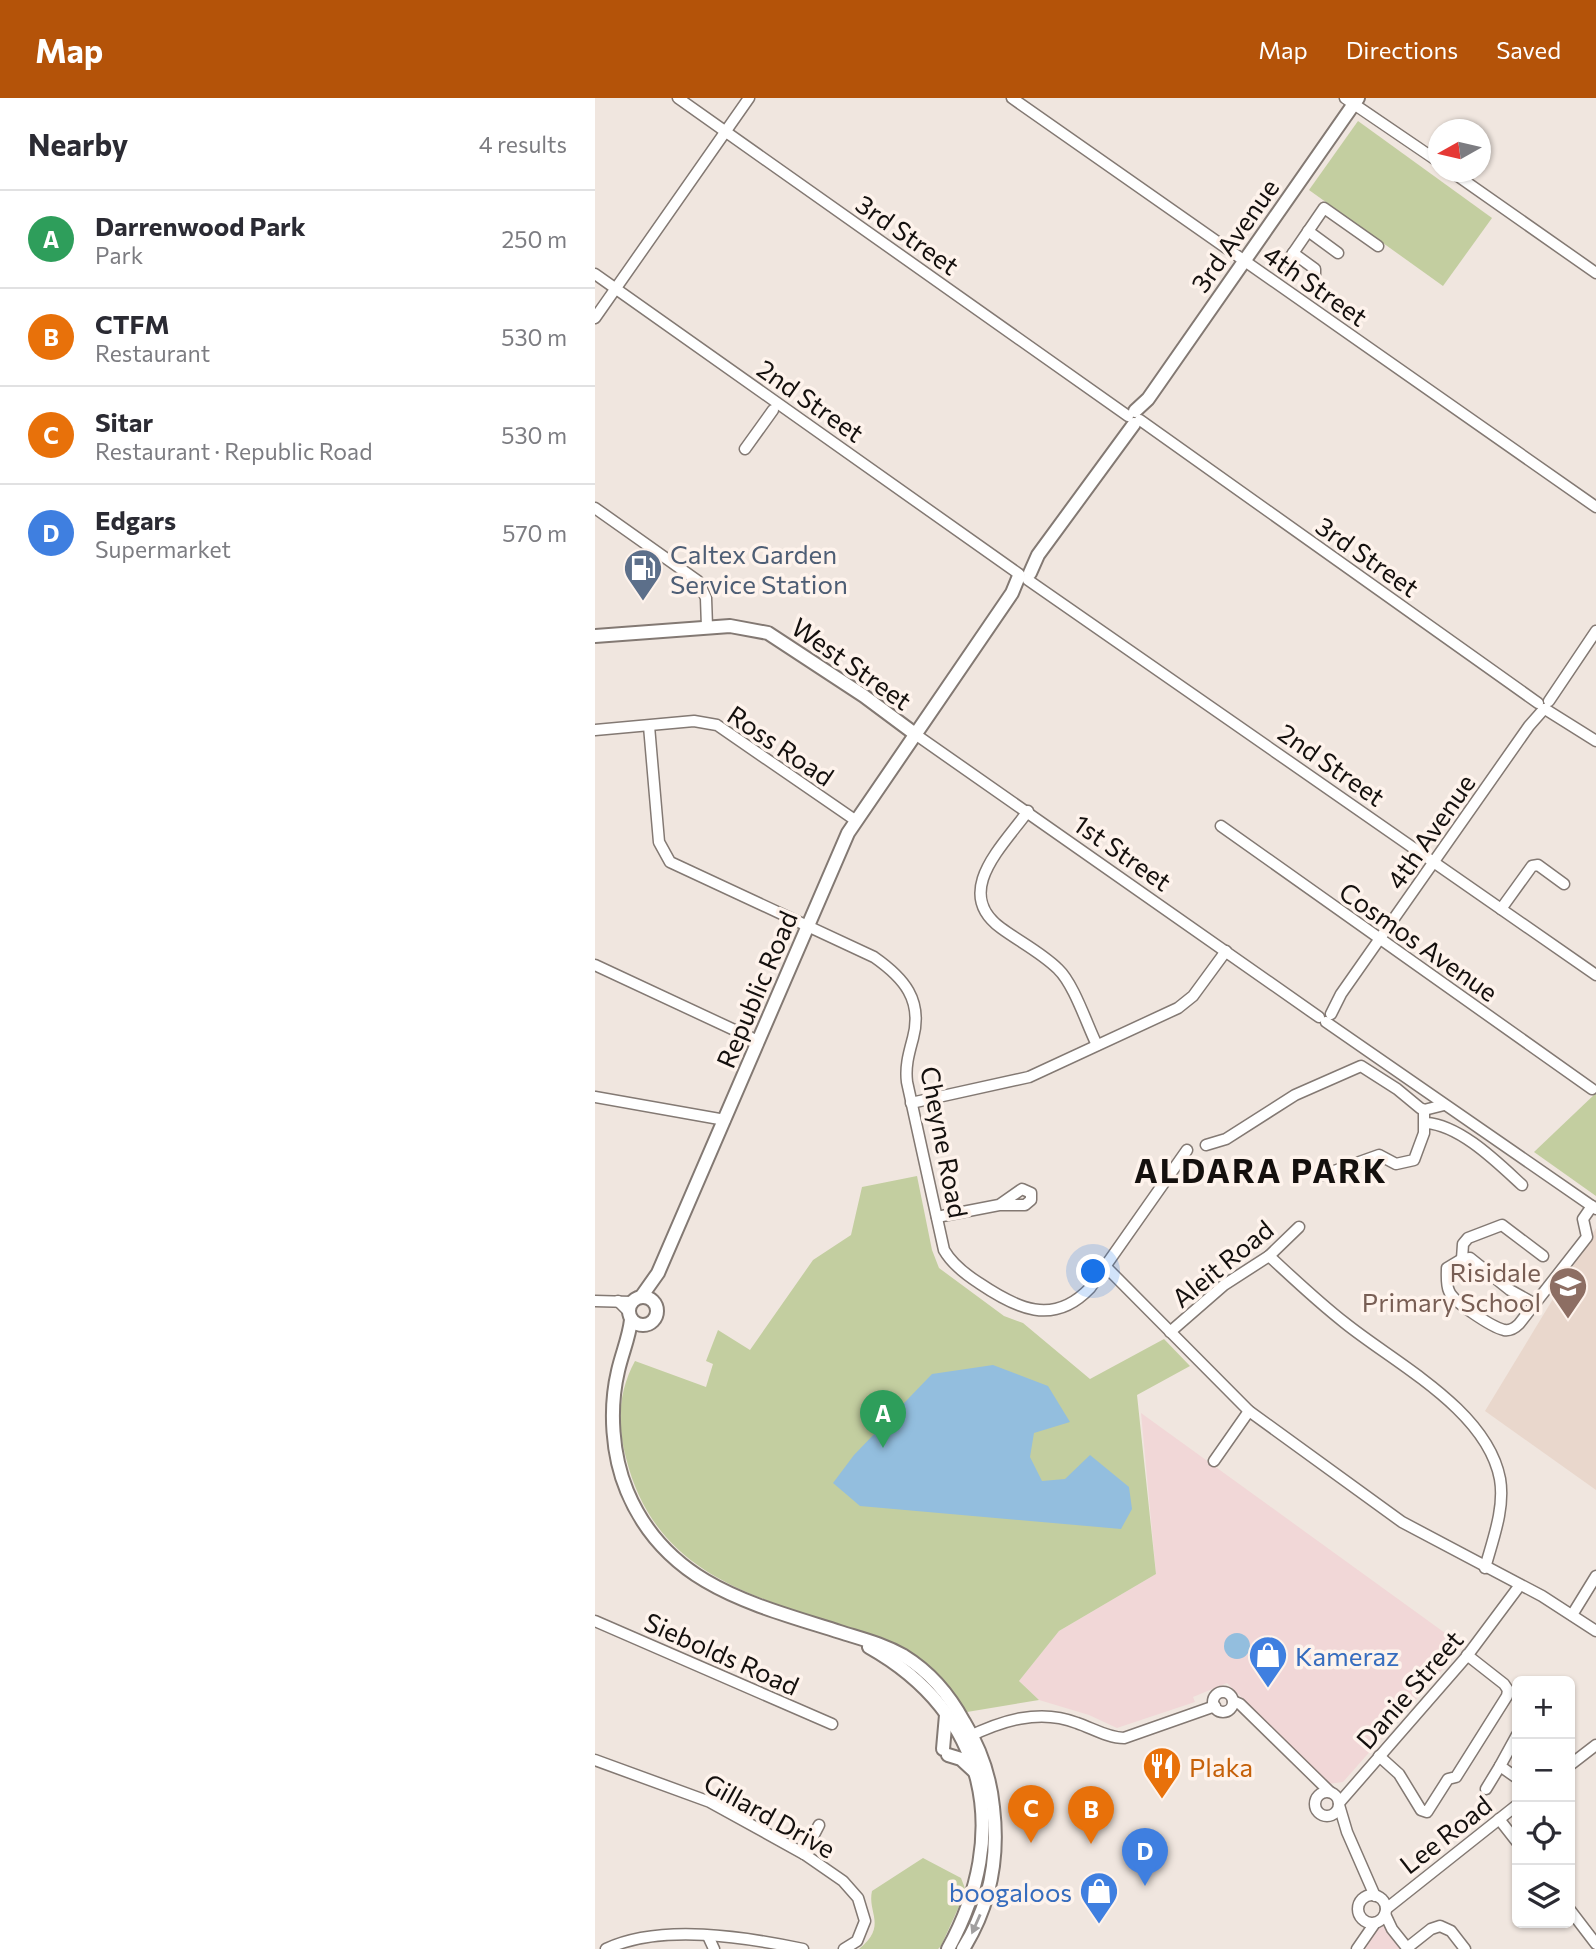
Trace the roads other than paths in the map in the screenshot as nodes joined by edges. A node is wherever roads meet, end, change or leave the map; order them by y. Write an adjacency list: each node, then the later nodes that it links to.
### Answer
1 (678, 98): 5 (street, 3rd Street)
2 (749, 98): 5 (street)
3 (1012, 98): 12 (street, 4th Street)
4 (1353, 100): 6 (street); 12 (main road, 3rd Avenue)
5 (725, 131): 17 (street); 20 (street, 3rd Street)
6 (1428, 154)
7 (1466, 182): 14 (street)
8 (1308, 231): 9 (street); 10 (street); 11 (street)
9 (1378, 246)
10 (1293, 253): 13 (street); 16 (street)
11 (1338, 253)
12 (1244, 261): 20 (main road, 3rd Avenue); 22 (street, 4th Street)
13 (1287, 262)
14 (1596, 273)
15 (595, 274): 17 (street, 2nd Street)
16 (1315, 280)
17 (615, 288): 18 (street); 24 (street, 2nd Street)
18 (595, 318)
19 (773, 410): 21 (street)
20 (1134, 418): 24 (main road, 3rd Avenue); 28 (street, 3rd Street)
21 (745, 449)
22 (1596, 507)
23 (595, 508): 25 (street)
24 (1025, 575): 31 (main road, 3rd Avenue); 36 (street, 2nd Street)
25 (707, 627): 27 (main road, West Street); 31 (main road, West Street)
26 (1596, 631): 28 (street, 4th Avenue)
27 (595, 636)
28 (1544, 703): 32 (street, 3rd Street); 36 (street, 4th Avenue)
29 (649, 726): 30 (street, Ross Road); 34 (street, Ross Road); 39 (street, Cheyne Road)
30 (595, 730)
31 (915, 734): 33 (street, 1st Street); 34 (main road, Republic Road)
32 (1596, 741)
33 (1028, 811): 41 (street, 1st Street); 46 (street)
34 (855, 820): 39 (main road, Republic Road)
35 (1221, 826): 40 (street, Cosmos Avenue)
36 (1434, 862): 38 (street, 2nd Street); 40 (street, 4th Avenue)
37 (1564, 884): 38 (street)
38 (1501, 909): 43 (street, 2nd Street)
39 (807, 927): 45 (main road, Republic Road); 49 (street, Cheyne Road)
40 (1380, 940): 44 (street, 4th Avenue); 47 (street, Cosmos Avenue)
41 (1226, 951): 44 (street, 1st Street); 46 (street)
42 (595, 965): 45 (street)
43 (1596, 975)
44 (1326, 1015): 50 (street, 1st Street)
45 (758, 1041): 52 (main road, Republic Road)
46 (1097, 1045): 49 (street)
47 (1592, 1089)
48 (595, 1097): 52 (street)
49 (911, 1103): 60 (street, Cheyne Road)
50 (1444, 1105): 51 (street); 59 (street, 1st Street)
51 (1424, 1110): 53 (street); 54 (street)
52 (725, 1119): 66 (main road, Republic Road)
53 (1426, 1124): 56 (street); 57 (street)
54 (1206, 1145)
55 (1187, 1150): 65 (street, Cheyne Road)
56 (1320, 1177)
57 (1522, 1185)
58 (999, 1205): 60 (street)
59 (1594, 1208): 69 (street)
60 (937, 1217): 65 (street, Cheyne Road)
61 (1299, 1227): 62 (street, Aleit Road)
62 (1269, 1256): 72 (street, Aleit Road); 76 (street)
63 (1543, 1256): 64 (street)
64 (1462, 1259): 69 (street); 69 (street)
65 (1106, 1267): 72 (street)
66 (658, 1273): 68 (main road, Republic Road); 70 (main road, Republic Road)
67 (595, 1301): 70 (street)
68 (654, 1304): 70 (main road); 71 (main road, Republic Road)
69 (1535, 1304)
70 (633, 1308): 71 (main road); 73 (main road, Republic Road)
71 (644, 1325): 73 (main road, Republic Road)
72 (1170, 1332): 74 (street)
73 (628, 1344): 82 (main road, Republic Road)
74 (1249, 1411): 75 (street); 76 (street)
75 (1214, 1461)
76 (1485, 1567): 78 (street)
77 (1596, 1576): 79 (street)
78 (1520, 1585): 79 (street); 83 (street, Danie Street)
79 (1572, 1615): 81 (street)
80 (595, 1621): 85 (street, Siebolds Road)
81 (1596, 1631)
82 (848, 1635): 84 (main road, Republic Road); 87 (main road, Republic Road)
83 (1467, 1655): 89 (street, Danie Street); 89 (street)
84 (945, 1713): 87 (main road, Republic Road); 94 (main road)
85 (832, 1724)
86 (1515, 1739): 92 (street)
87 (969, 1740): 93 (street); 94 (main road, Republic Road); 119 (main road, Republic Road, one-way to 119)
88 (1596, 1745): 91 (street)
89 (1380, 1756): 97 (street, Danie Street)
90 (595, 1760): 105 (street, Gillard Drive)
91 (1575, 1761)
92 (1500, 1766): 95 (street); 96 (street)
93 (1308, 1772): 97 (street); 98 (street)
94 (977, 1774): 118 (main road, Republic Road)
95 (1512, 1774)
96 (1486, 1789)
97 (1335, 1798): 98 (street); 100 (street); 103 (street)
98 (1314, 1801): 100 (street)
99 (1512, 1809): 101 (street, Lee Road)
100 (1328, 1816): 103 (street)
101 (1499, 1819): 104 (street); 108 (street, Lee Road)
102 (819, 1825): 105 (street)
103 (1347, 1832): 106 (street)
104 (1512, 1836)
105 (804, 1854): 117 (street, Gillard Drive)
106 (1367, 1877): 107 (street); 108 (street)
107 (1363, 1898): 108 (street); 110 (street)
108 (1380, 1910): 110 (street); 113 (street, Lee Road); 120 (street)
109 (1575, 1917): 112 (street)
110 (1362, 1919): 113 (street)
111 (708, 1936): 114 (street); 115 (street); 116 (street)
112 (1596, 1944)
113 (1358, 1947)
114 (606, 1949)
115 (714, 1949)
116 (803, 1949)
117 (844, 1949)
118 (948, 1949)
119 (963, 1949)
120 (1408, 1949): 121 (street)
121 (1465, 1949)

